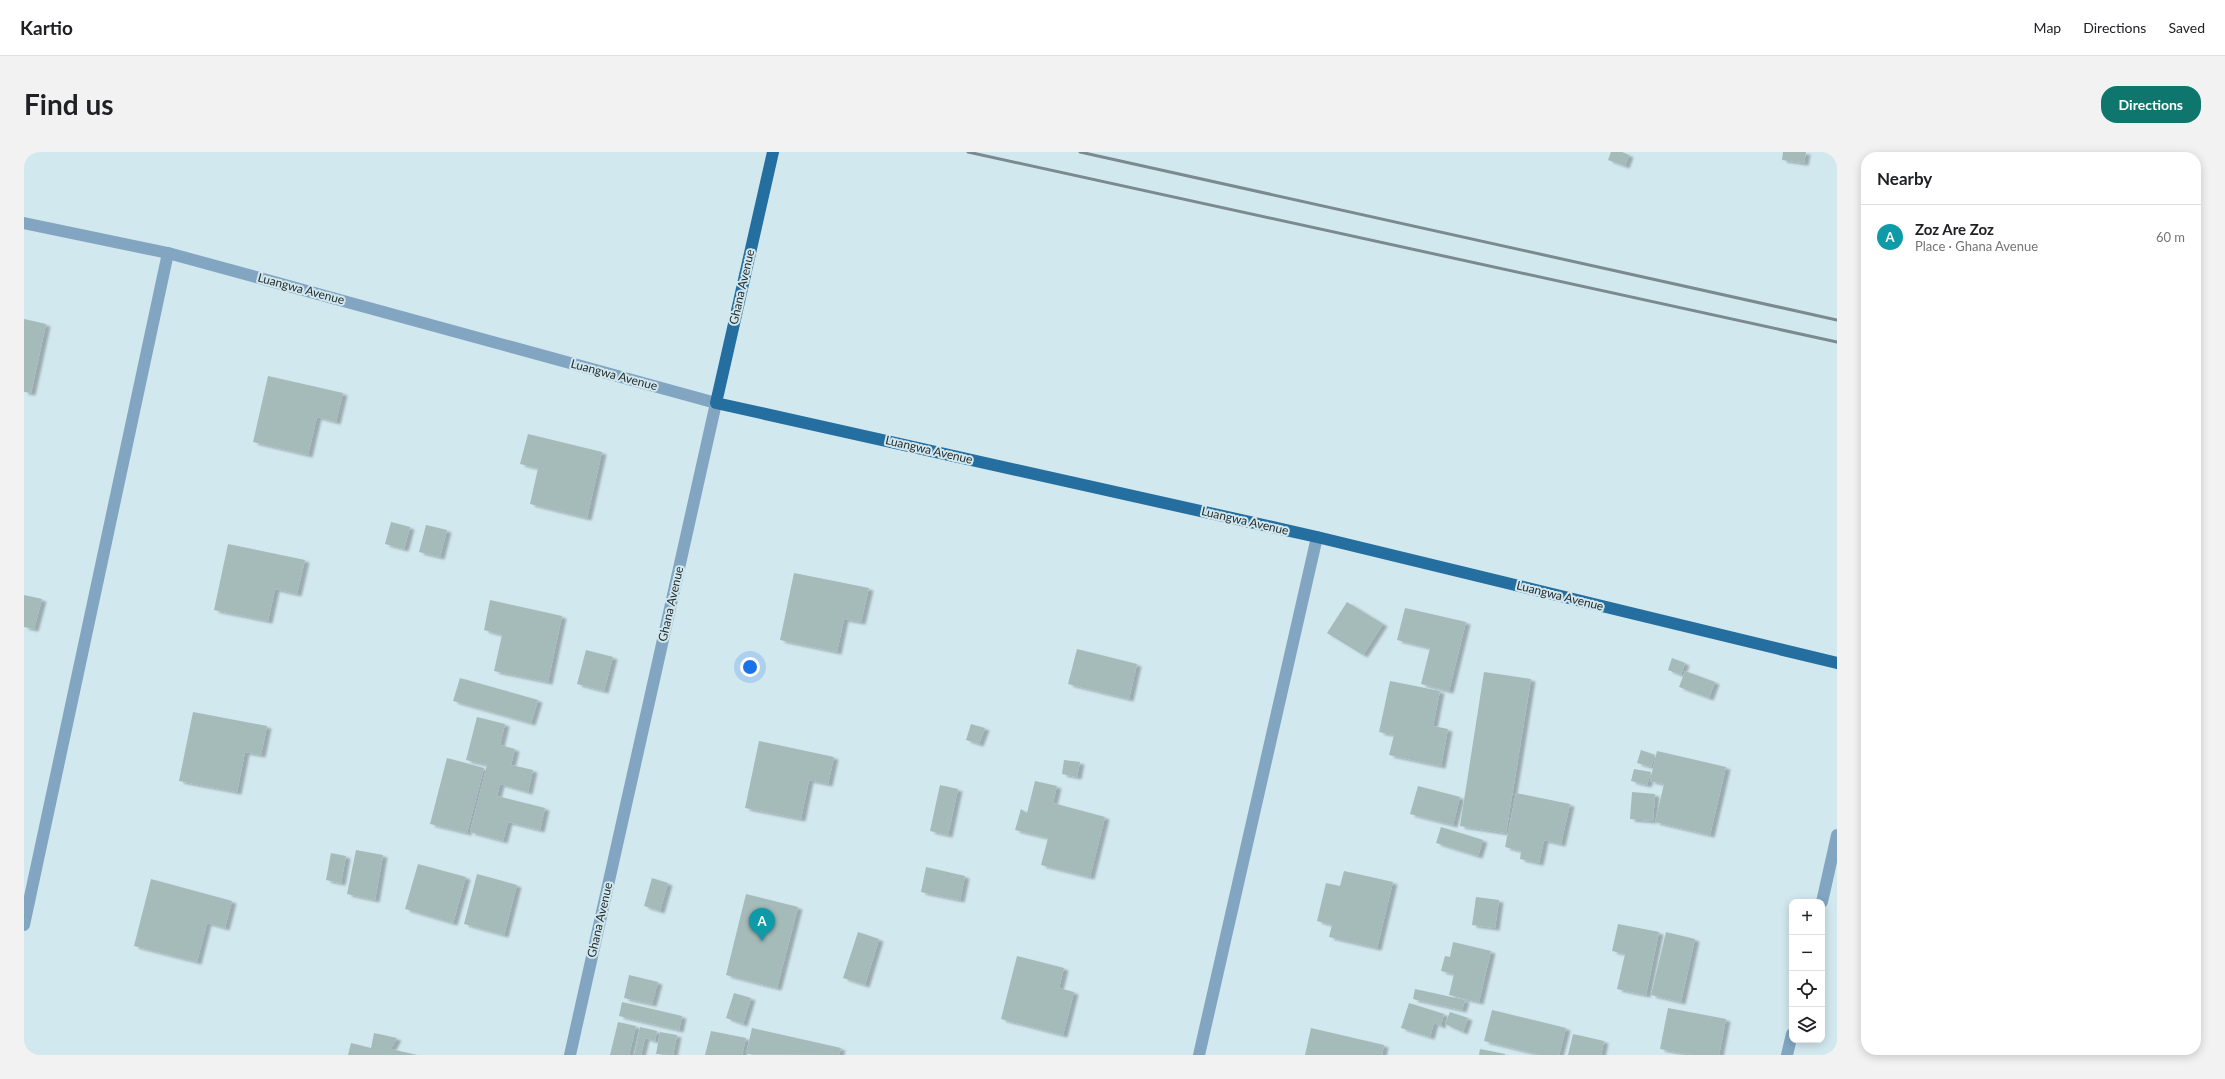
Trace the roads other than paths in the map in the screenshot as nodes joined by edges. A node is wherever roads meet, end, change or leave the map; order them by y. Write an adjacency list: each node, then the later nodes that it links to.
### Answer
1 (773, 152): 4 (main road, Ghana Avenue)
2 (24, 223): 3 (street, Luangwa Avenue)
3 (168, 253): 4 (street, Luangwa Avenue); 9 (street)
4 (716, 403): 5 (main road, Luangwa Avenue); 11 (street, Ghana Avenue)
5 (1317, 537): 6 (main road, Luangwa Avenue); 12 (street)
6 (1837, 663)
7 (1837, 835): 8 (street)
8 (1823, 899)
9 (24, 925)
10 (1790, 1043): 13 (street)
11 (570, 1055)
12 (1200, 1055)
13 (1787, 1055)

